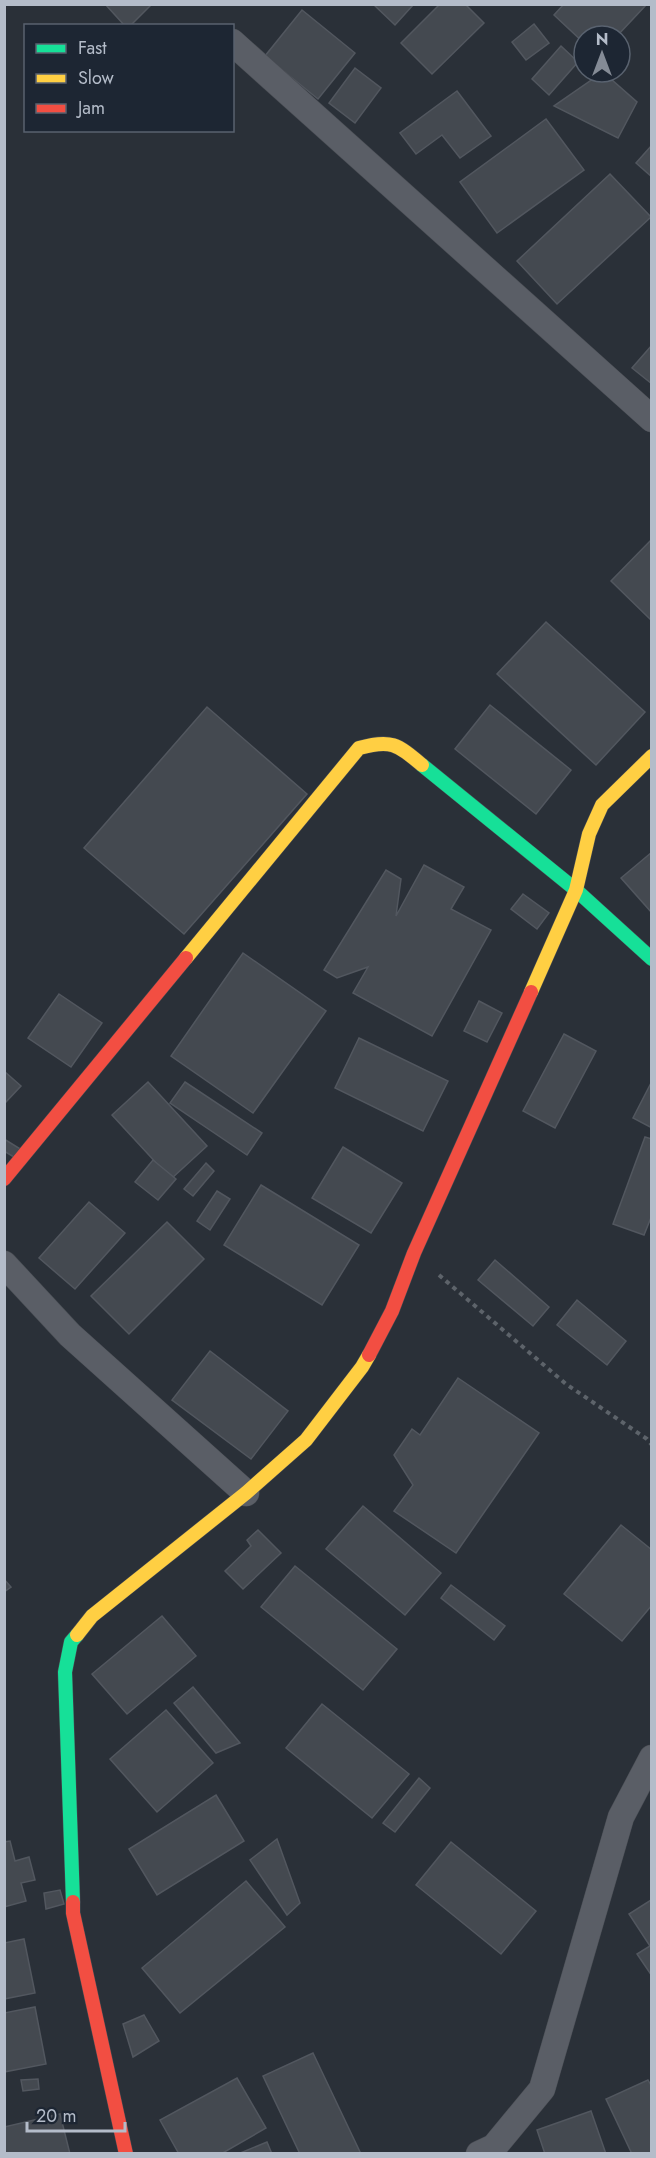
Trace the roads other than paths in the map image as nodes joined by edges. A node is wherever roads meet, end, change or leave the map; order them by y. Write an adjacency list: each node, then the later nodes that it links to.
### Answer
1 (234, 44): 2 (street)
2 (651, 419)
3 (651, 756): 4 (street)
4 (576, 890): 5 (street); 6 (street); 8 (street)
5 (651, 959)
6 (4, 1179)
7 (4, 1264): 8 (street)
8 (246, 1493): 10 (street)
9 (651, 1758): 11 (street)
10 (126, 2154)
11 (479, 2154)

